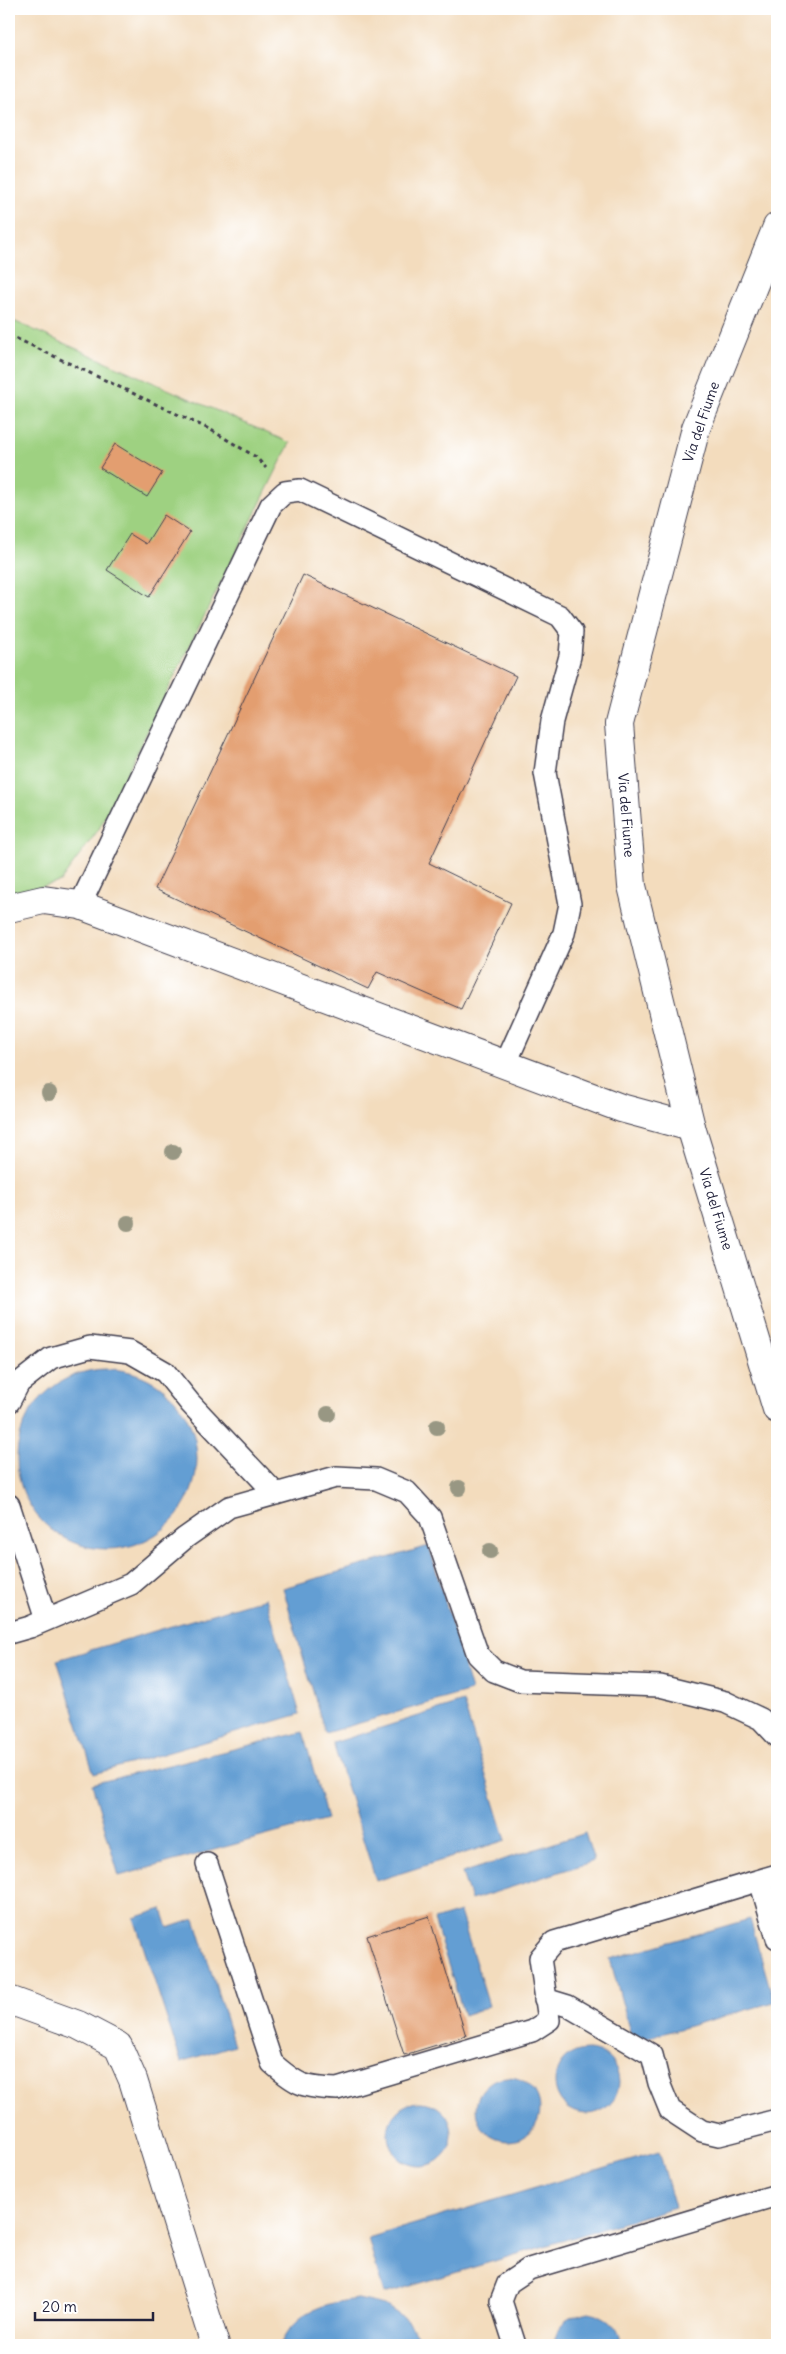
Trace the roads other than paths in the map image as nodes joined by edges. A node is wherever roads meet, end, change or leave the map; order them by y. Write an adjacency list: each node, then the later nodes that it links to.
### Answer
1 (777, 227): 5 (street, Via del Fiume)
2 (80, 905): 3 (street); 4 (street); 4 (lane)
3 (9, 908)
4 (505, 1065): 5 (street)
5 (691, 1127): 7 (street, Via del Fiume)
6 (9, 1402): 8 (lane)
7 (777, 1409)
8 (276, 1494): 10 (lane); 12 (lane)
9 (9, 1505): 10 (lane)
10 (46, 1620): 11 (lane)
11 (9, 1633)
12 (777, 1736)
13 (207, 1864): 16 (lane)
14 (768, 1878): 15 (lane); 16 (lane)
15 (777, 1938)
16 (545, 1999): 18 (lane)
17 (9, 2000): 20 (street)
18 (777, 2120)
19 (777, 2194): 21 (lane)
20 (215, 2345)
21 (515, 2345)

